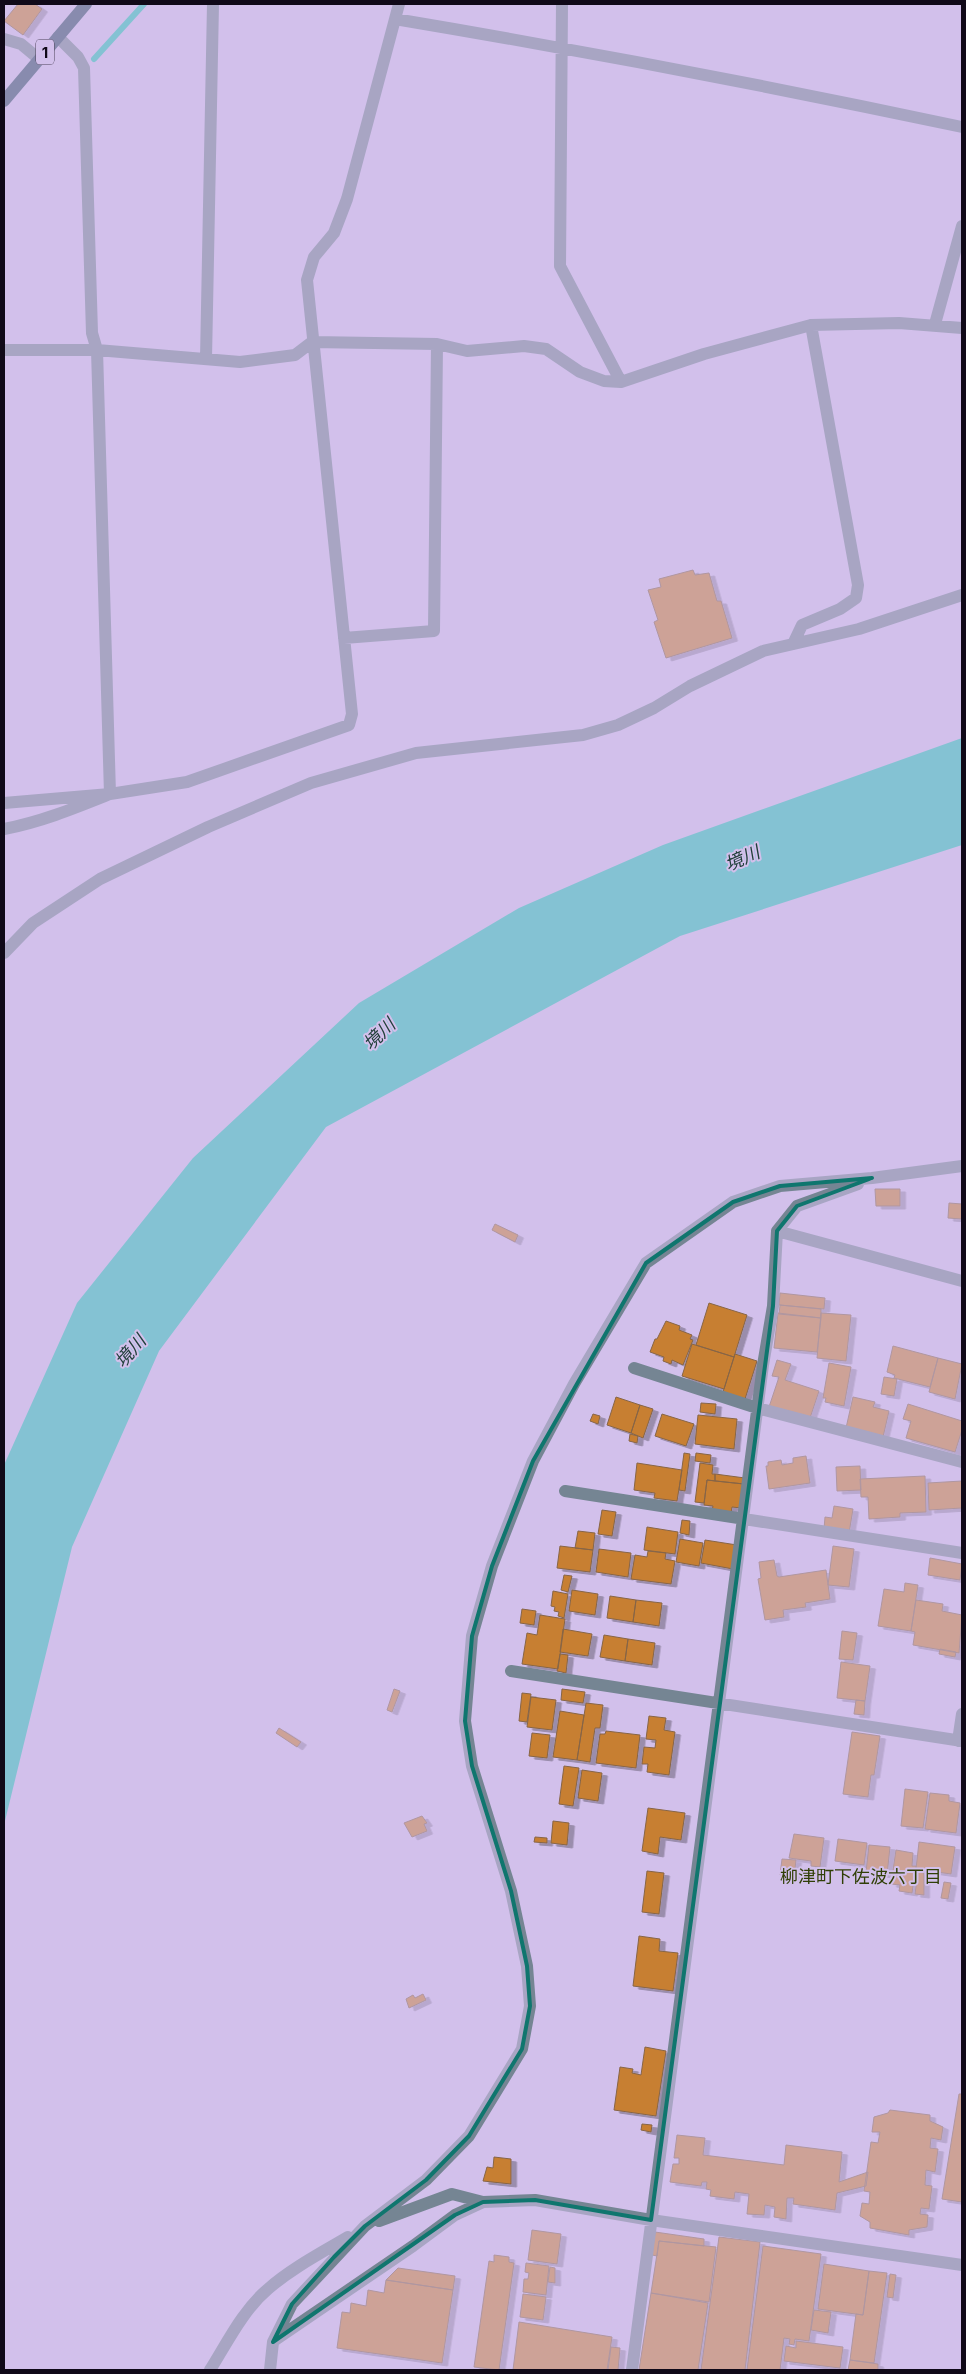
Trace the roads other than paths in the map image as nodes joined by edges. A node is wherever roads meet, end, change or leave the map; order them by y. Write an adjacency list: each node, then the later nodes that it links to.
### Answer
1 (86, 4): 6 (main road, 1)
2 (213, 4): 20 (street)
3 (398, 4): 5 (street)
4 (562, 4): 8 (street)
5 (395, 19): 8 (street); 16 (street)
6 (58, 37): 9 (main road, 1); 19 (street)
7 (4, 39): 9 (street)
8 (560, 47): 11 (street); 21 (street)
9 (38, 59): 10 (main road, 1)
10 (4, 101)
11 (962, 127)
12 (962, 226): 13 (street)
13 (935, 324): 14 (street); 15 (street)
14 (811, 325): 21 (street); 24 (street)
15 (962, 328)
16 (312, 342): 17 (street); 20 (street); 23 (street)
17 (437, 344): 21 (street); 23 (street)
18 (4, 350): 19 (street)
19 (97, 350): 20 (street); 25 (street)
20 (206, 359)
21 (622, 382)
22 (962, 595): 24 (street)
23 (344, 638): 25 (street)
24 (793, 644): 28 (street)
25 (110, 794): 26 (street); 27 (street)
26 (4, 802)
27 (4, 829)
28 (4, 953)
29 (962, 1166): 30 (street)
30 (872, 1178): 31 (street); 45 (street)
31 (777, 1231): 32 (street); 34 (street)
32 (962, 1281)
33 (634, 1368): 34 (street)
34 (757, 1408): 35 (street); 37 (street)
35 (962, 1462)
36 (565, 1491): 37 (street)
37 (743, 1519): 38 (street); 40 (street)
38 (962, 1553)
39 (512, 1671): 40 (street)
40 (720, 1704): 42 (street); 44 (street)
41 (962, 1714): 42 (street)
42 (960, 1741)
43 (483, 2202): 44 (street); 45 (street); 47 (street)
44 (652, 2220): 46 (street); 50 (street)
45 (365, 2226): 47 (street); 48 (street)
46 (962, 2265)
47 (273, 2342): 49 (street)
48 (210, 2370)
49 (270, 2370)
50 (632, 2370)

